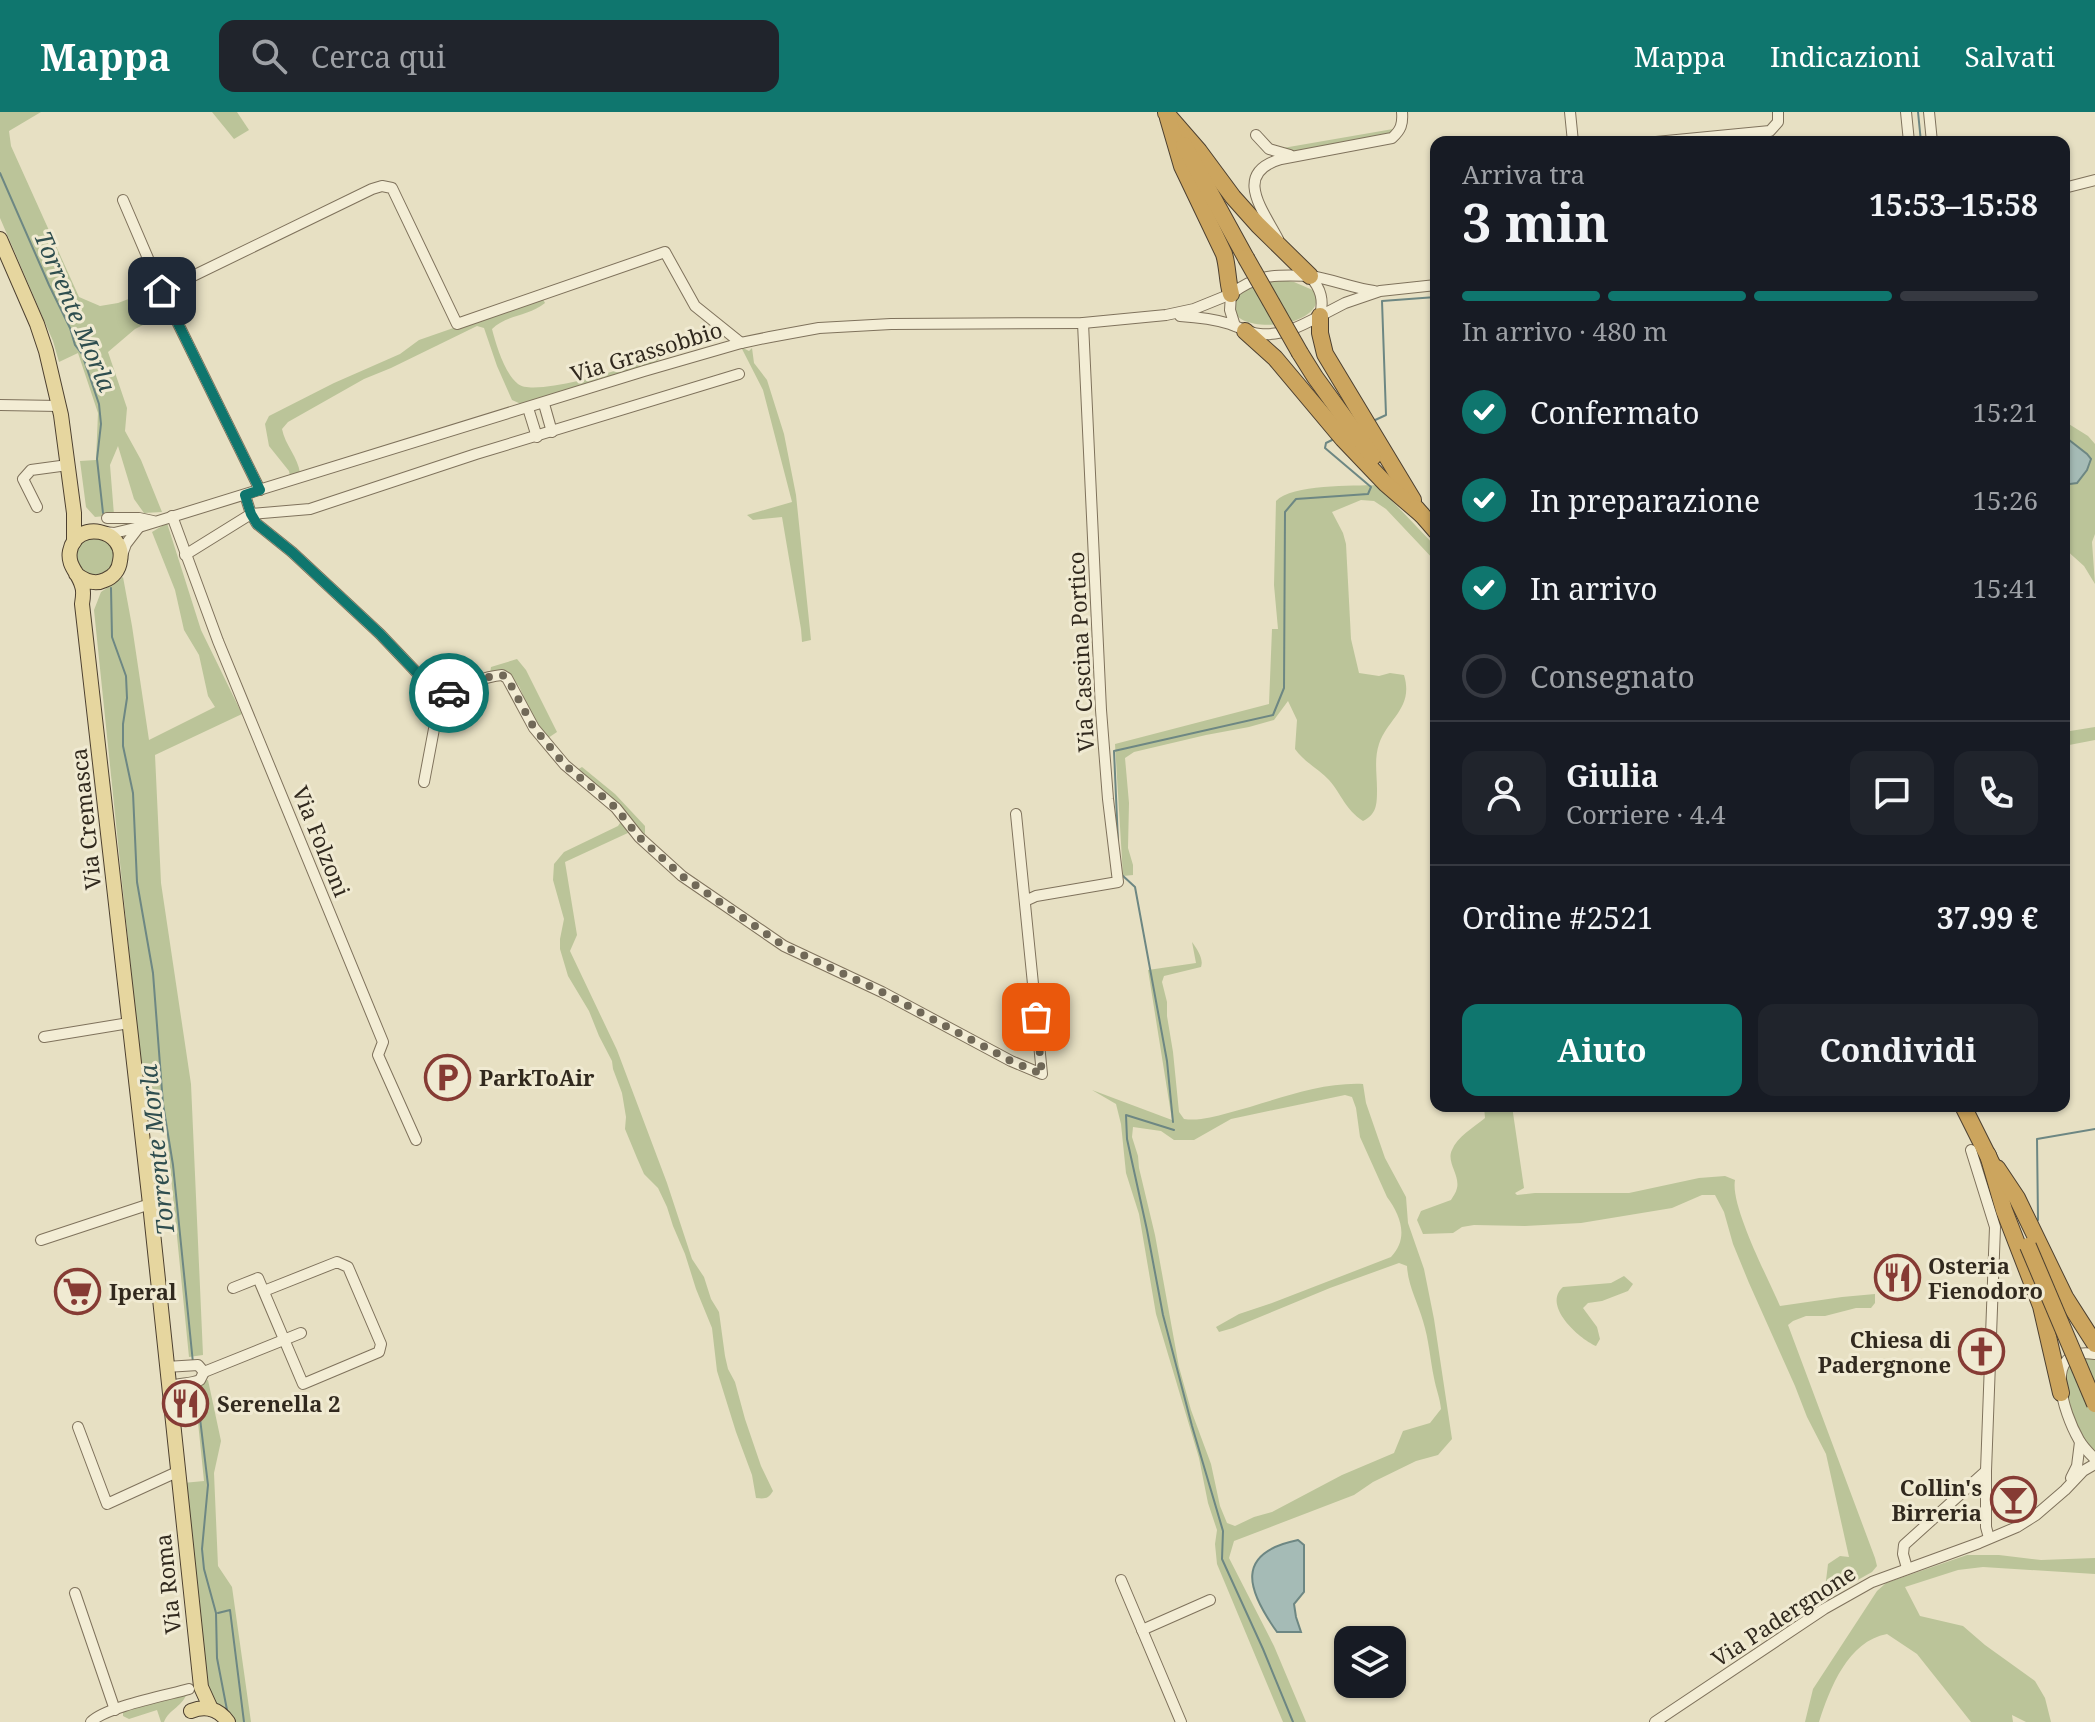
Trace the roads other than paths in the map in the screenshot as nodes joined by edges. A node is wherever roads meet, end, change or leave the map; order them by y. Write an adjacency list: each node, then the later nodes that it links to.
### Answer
1 (1166, 112): 17 (highway); 22 (highway); 41 (highway, bridge)
2 (1402, 112): 12 (street)
3 (1570, 112): 8 (street)
4 (1778, 112): 9 (street)
5 (1906, 112): 10 (street)
6 (1929, 112): 11 (street)
7 (1256, 135): 12 (street)
8 (1572, 136)
9 (1722, 136)
10 (1908, 136)
11 (1931, 136)
12 (1296, 156): 17 (street)
13 (2095, 180): 14 (street)
14 (2070, 186)
15 (123, 200): 20 (street)
16 (0, 239): 31 (main road)
17 (1285, 251): 18 (highway)
18 (1310, 276): 21 (street); 22 (street); 24 (street)
19 (1430, 286): 21 (street)
20 (162, 291): 27 (street); 36 (street)
21 (1380, 291): 24 (street)
22 (1231, 294): 23 (street); 26 (street)
23 (1166, 315): 25 (street, Via Grassobbio); 26 (street)
24 (1320, 316): 26 (street); 41 (highway)
25 (1083, 323): 27 (street, Via Grassobbio); 56 (street, Via Cascina Portico)
26 (1240, 328): 41 (highway)
27 (741, 343): 29 (street, Via Grassobbio)
28 (739, 374): 33 (street)
29 (544, 404): 32 (street, Via Grassobbio); 33 (street)
30 (0, 405): 31 (street)
31 (59, 406): 35 (main road)
32 (528, 408): 34 (street); 36 (street, Via Grassobbio)
33 (552, 432): 34 (street)
34 (537, 437): 40 (street)
35 (68, 465): 38 (main road); 39 (street)
36 (260, 490): 37 (street, Via Grassobbio)
37 (245, 495): 40 (street); 42 (street, Via Grassobbio)
38 (73, 504): 45 (main road); 47 (main road)
39 (37, 507)
40 (251, 514): 48 (street); 53 (street)
41 (1422, 515): 44 (highway)
42 (172, 516): 43 (street, Via Grassobbio); 48 (street, Via Folzoni)
43 (154, 521): 45 (street, Via Grassobbio); 46 (street, Via Grassobbio)
44 (1430, 524)
45 (103, 527): 46 (street, Via Grassobbio); 47 (main road); 49 (main road)
46 (139, 527): 49 (street)
47 (74, 542): 50 (main road)
48 (185, 555): 60 (street, Via Folzoni)
49 (121, 559): 51 (main road)
50 (76, 574): 51 (main road); 52 (main road, Via Cremasca)
51 (99, 582): 52 (main road)
52 (84, 611): 57 (main road, Via Cremasca)
53 (440, 697): 54 (street); 56 (street)
54 (424, 782)
55 (1016, 814): 56 (street)
56 (1025, 901)
57 (129, 1023): 58 (street); 63 (main road, Via Cremasca)
58 (44, 1037)
59 (1966, 1112): 62 (highway)
60 (416, 1140)
61 (1971, 1150): 79 (street)
62 (1988, 1155): 69 (highway); 74 (highway); 75 (highway, bridge)
63 (150, 1204): 64 (street); 71 (main road, Via Cremasca)
64 (41, 1240)
65 (233, 1288): 66 (street)
66 (264, 1291): 68 (street); 68 (street)
67 (301, 1333): 68 (street)
68 (285, 1340): 72 (street)
69 (2095, 1344)
70 (2095, 1354): 74 (street)
71 (166, 1367): 72 (street); 73 (main road, Via Cremasca)
72 (197, 1373): 73 (street)
73 (168, 1387): 80 (main road, Via Cremasca)
74 (2061, 1393): 77 (street, Via Padergnone)
75 (2095, 1404)
76 (78, 1427): 80 (street)
77 (2080, 1442): 78 (street, Via Padergnone); 81 (street, Via Padergnone)
78 (2095, 1462): 81 (street, Via Padergnone)
79 (1986, 1471): 82 (street); 83 (street)
80 (177, 1474): 88 (main road, Via Roma)
81 (2065, 1490): 82 (street, Via Padergnone)
82 (1989, 1538): 83 (street, Via Padergnone)
83 (1907, 1568): 94 (street, Via Padergnone)
84 (1121, 1580): 87 (street)
85 (75, 1593): 90 (street)
86 (1210, 1600): 87 (street)
87 (1142, 1630): 93 (street)
88 (195, 1688): 89 (main road, Via Roma); 89 (main road, Via Roma); 90 (street)
89 (211, 1709): 92 (main road, Via Roma)
90 (115, 1710): 91 (street)
91 (91, 1722)
92 (228, 1722)
93 (1181, 1722)
94 (1655, 1722)

